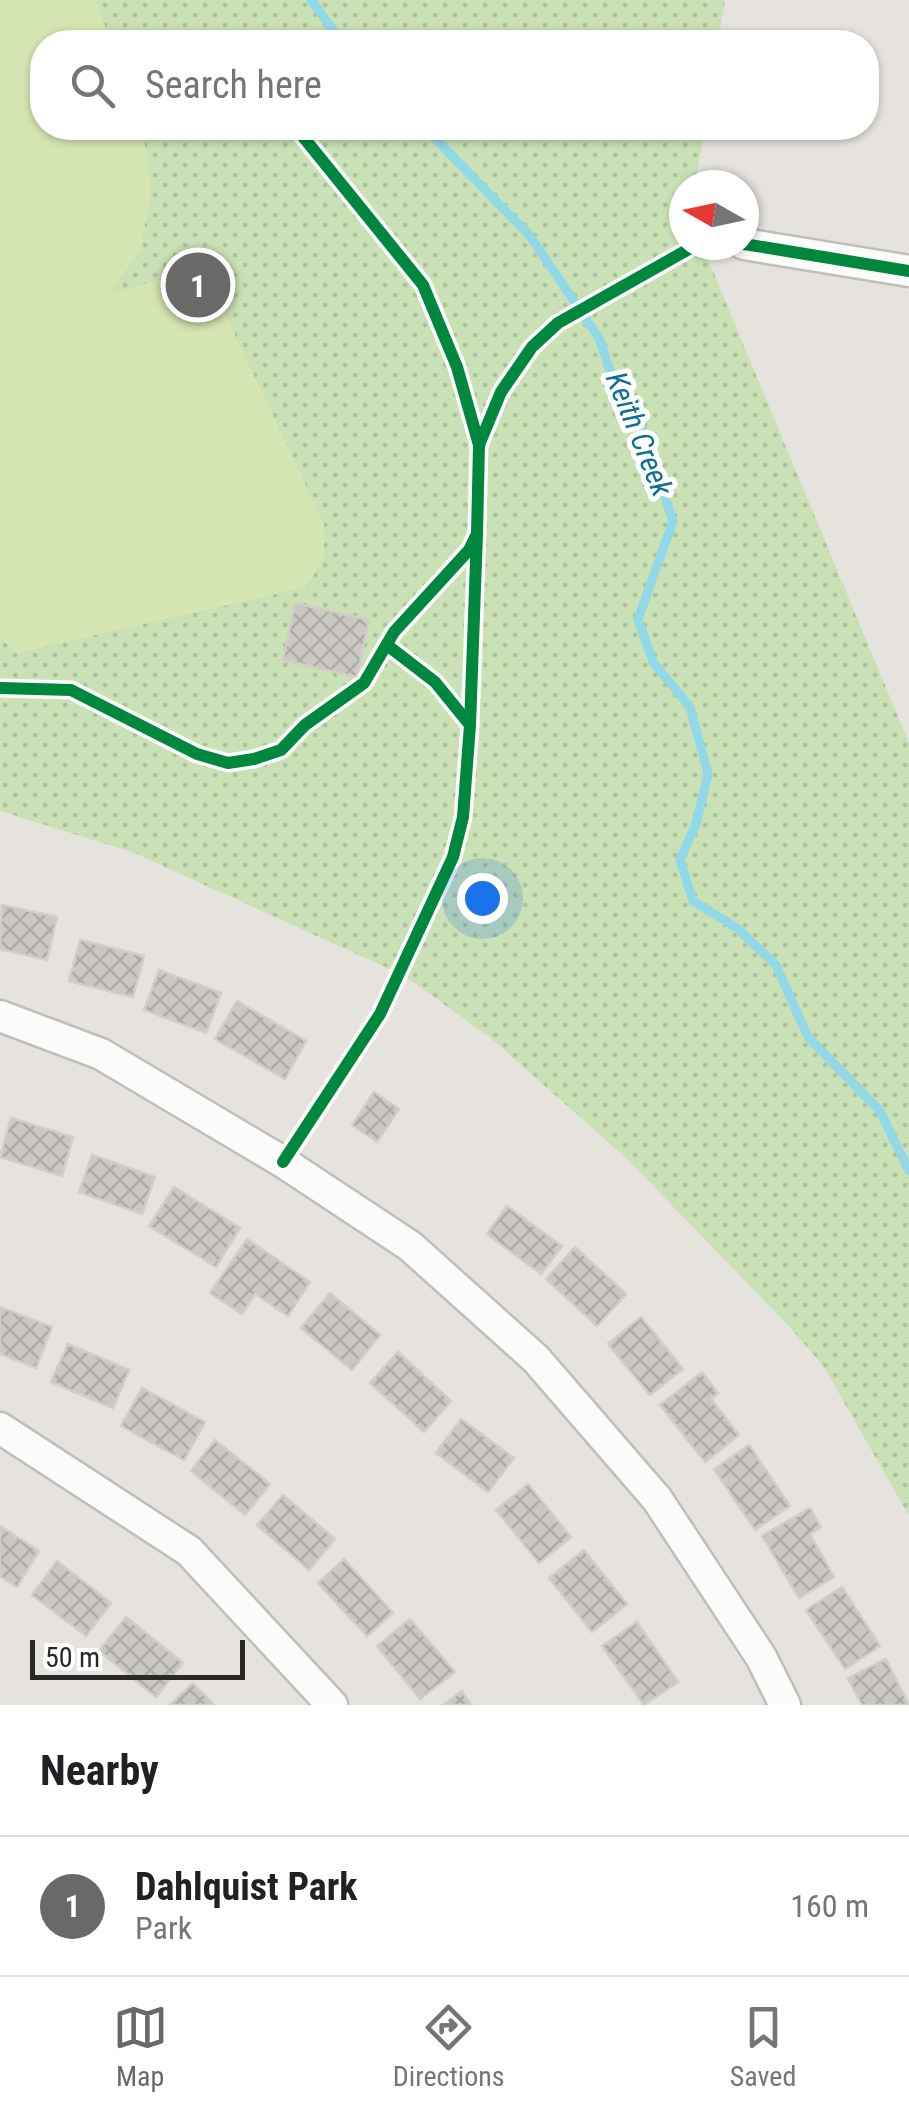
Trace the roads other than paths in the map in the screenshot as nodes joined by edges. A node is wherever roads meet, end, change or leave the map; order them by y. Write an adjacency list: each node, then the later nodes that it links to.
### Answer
1 (759, 246): 2 (street)
2 (909, 271)
3 (0, 1016): 6 (street)
4 (0, 1428): 5 (street)
5 (332, 1705)
6 (785, 1705)

